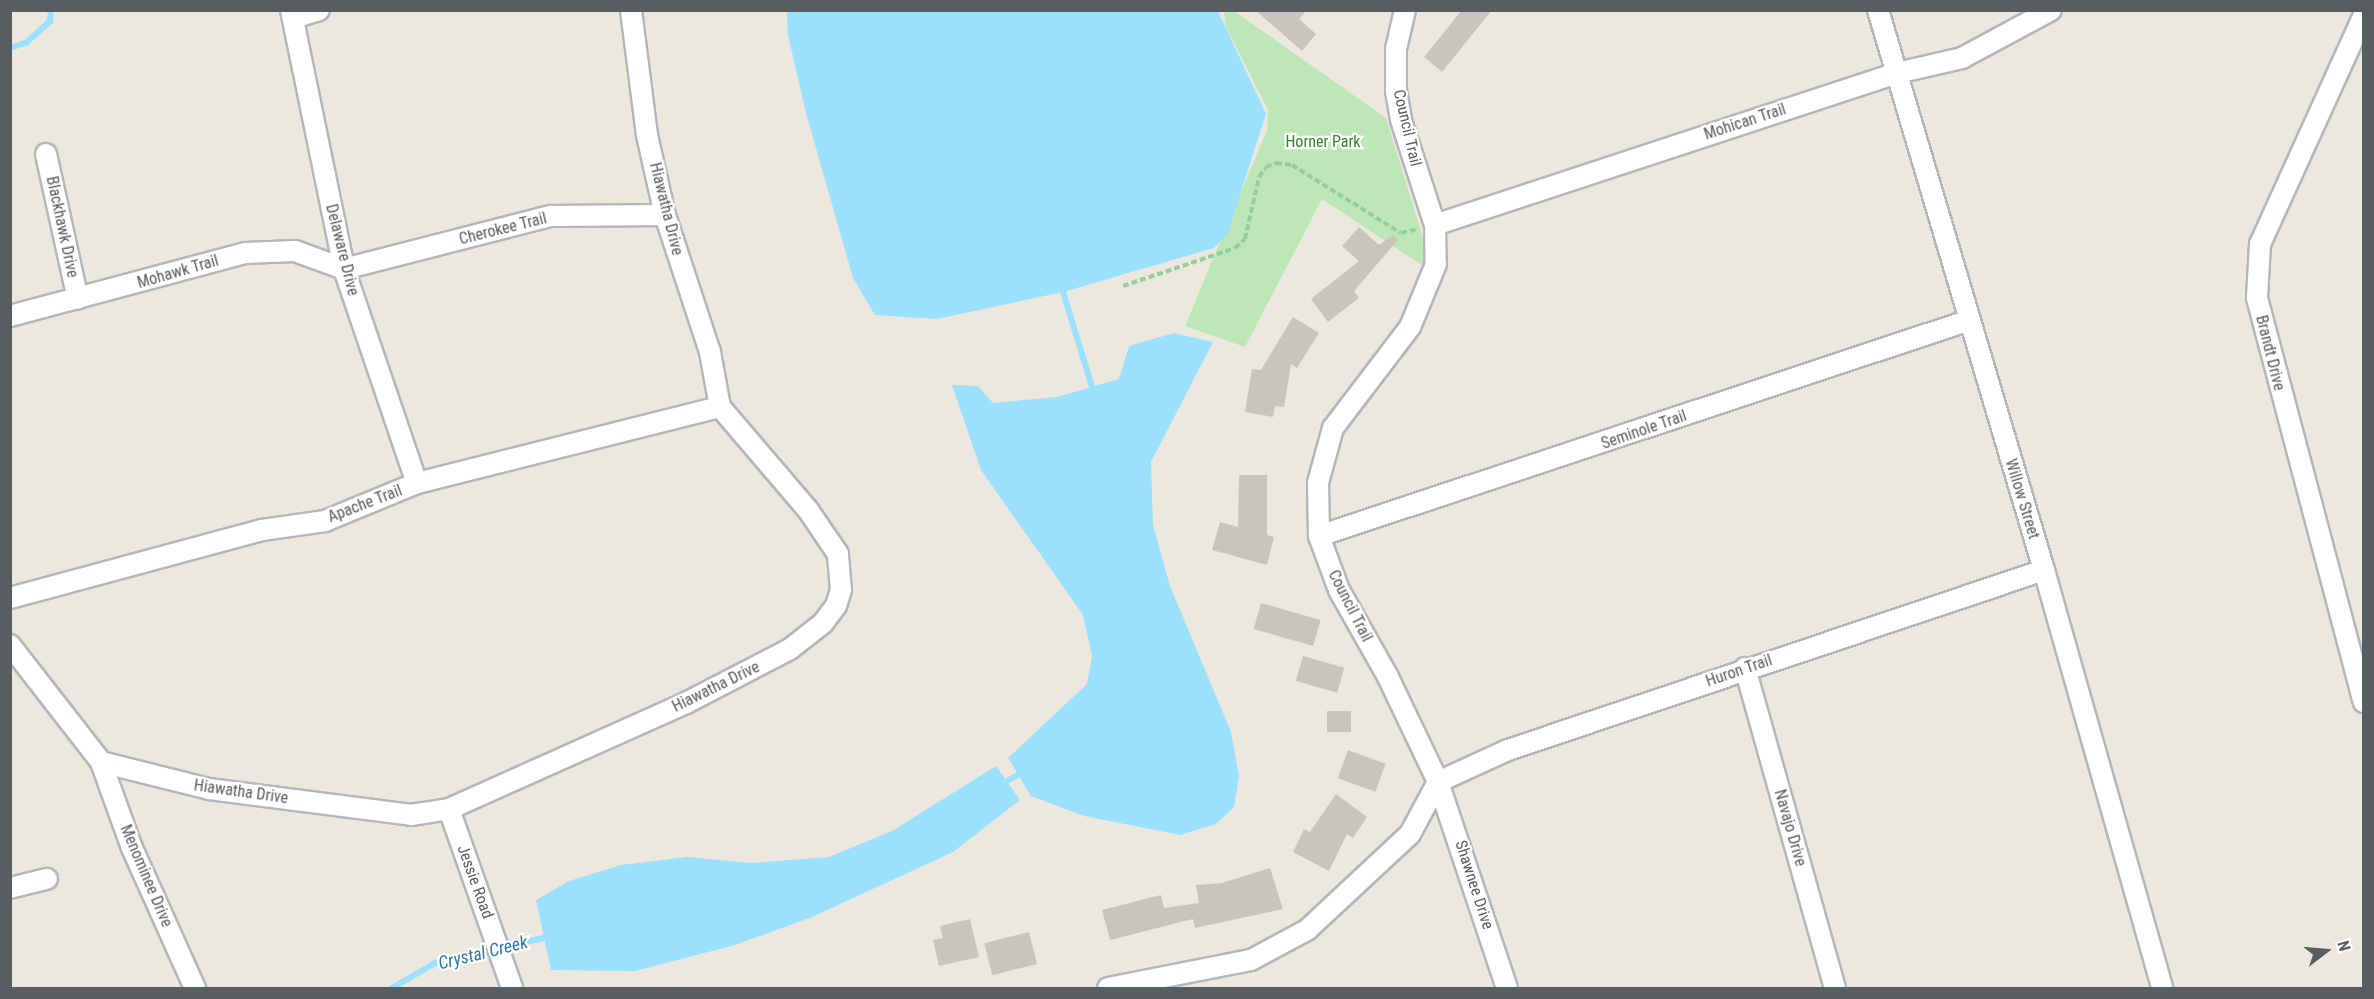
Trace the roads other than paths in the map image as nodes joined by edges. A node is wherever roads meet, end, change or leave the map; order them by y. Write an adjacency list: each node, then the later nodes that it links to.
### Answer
1 (318, 10): 6 (street)
2 (631, 10): 10 (street, Hiawatha Drive)
3 (1405, 10): 11 (street, Council Trail)
4 (1878, 10): 8 (street, Willow Street)
5 (2051, 10): 8 (street, Mohican Trail)
6 (292, 14): 12 (street, Delaware Drive)
7 (2364, 15): 23 (street, Brandt Drive)
8 (1897, 73): 11 (street, Mohican Trail); 15 (street, Willow Street)
9 (46, 154): 13 (street, Blackhawk Drive)
10 (665, 215): 12 (street, Cherokee Trail); 16 (street, Hiawatha Drive)
11 (1436, 225): 18 (street, Council Trail)
12 (344, 269): 13 (street, Mohawk Trail); 17 (street, Delaware Drive)
13 (78, 299): 14 (street, Mohawk Trail)
14 (10, 316)
15 (1967, 321): 18 (street, Seminole Trail); 19 (street, Willow Street)
16 (720, 407): 17 (street, Apache Trail); 26 (street, Hiawatha Drive)
17 (417, 483): 20 (street, Apache Trail)
18 (1319, 536): 25 (street, Council Trail)
19 (2044, 570): 22 (street, Huron Trail); 34 (street, Willow Street)
20 (10, 598)
21 (10, 645): 24 (street)
22 (1744, 668): 25 (street, Huron Trail); 33 (street, Navajo Drive)
23 (2364, 702)
24 (101, 762): 26 (street, Hiawatha Drive); 30 (street, Menominee Drive)
25 (1438, 782): 31 (street); 32 (street, Shawnee Drive)
26 (449, 809): 29 (street, Jessie Road)
27 (47, 879): 28 (street)
28 (10, 888)
29 (511, 985)
30 (195, 988)
31 (1108, 988)
32 (1507, 988)
33 (1835, 988)
34 (2162, 988)

